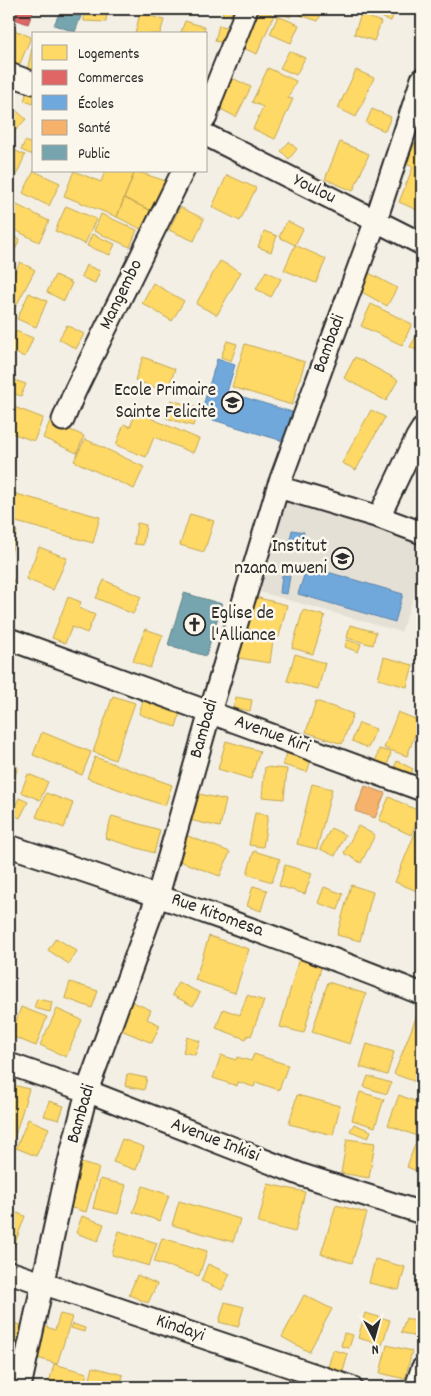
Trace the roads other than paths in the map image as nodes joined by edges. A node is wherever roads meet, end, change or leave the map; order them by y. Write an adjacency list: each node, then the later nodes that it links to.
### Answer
1 (247, 9): 5 (street)
2 (9, 74): 4 (street)
3 (422, 79): 8 (street, Bambadi)
4 (32, 82)
5 (208, 110)
6 (208, 137): 8 (street, Youlou)
7 (183, 172): 10 (street, Mangembo)
8 (376, 220): 9 (street, Youlou); 12 (street, Bambadi)
9 (422, 244)
10 (63, 420)
11 (422, 428): 13 (street)
12 (278, 487): 13 (street); 16 (street, Bambadi)
13 (379, 517): 14 (street)
14 (422, 533)
15 (9, 639): 16 (street, Avenue Kiri)
16 (210, 712): 17 (street, Avenue Kiri); 19 (street, Bambadi)
17 (422, 790)
18 (9, 846): 19 (street, Rue Kitomesa)
19 (158, 895): 20 (street, Rue Kitomesa); 22 (street, Bambadi)
20 (422, 994)
21 (9, 1064): 22 (street, Avenue Inkisi)
22 (87, 1091): 23 (street, Avenue Inkisi); 25 (street, Bambadi)
23 (422, 1213)
24 (9, 1272): 25 (street, Kindayi)
25 (44, 1283): 27 (street, Bambadi); 28 (street, Kindayi)
26 (422, 1369): 29 (street)
27 (20, 1387)
28 (351, 1387)
29 (416, 1387)

